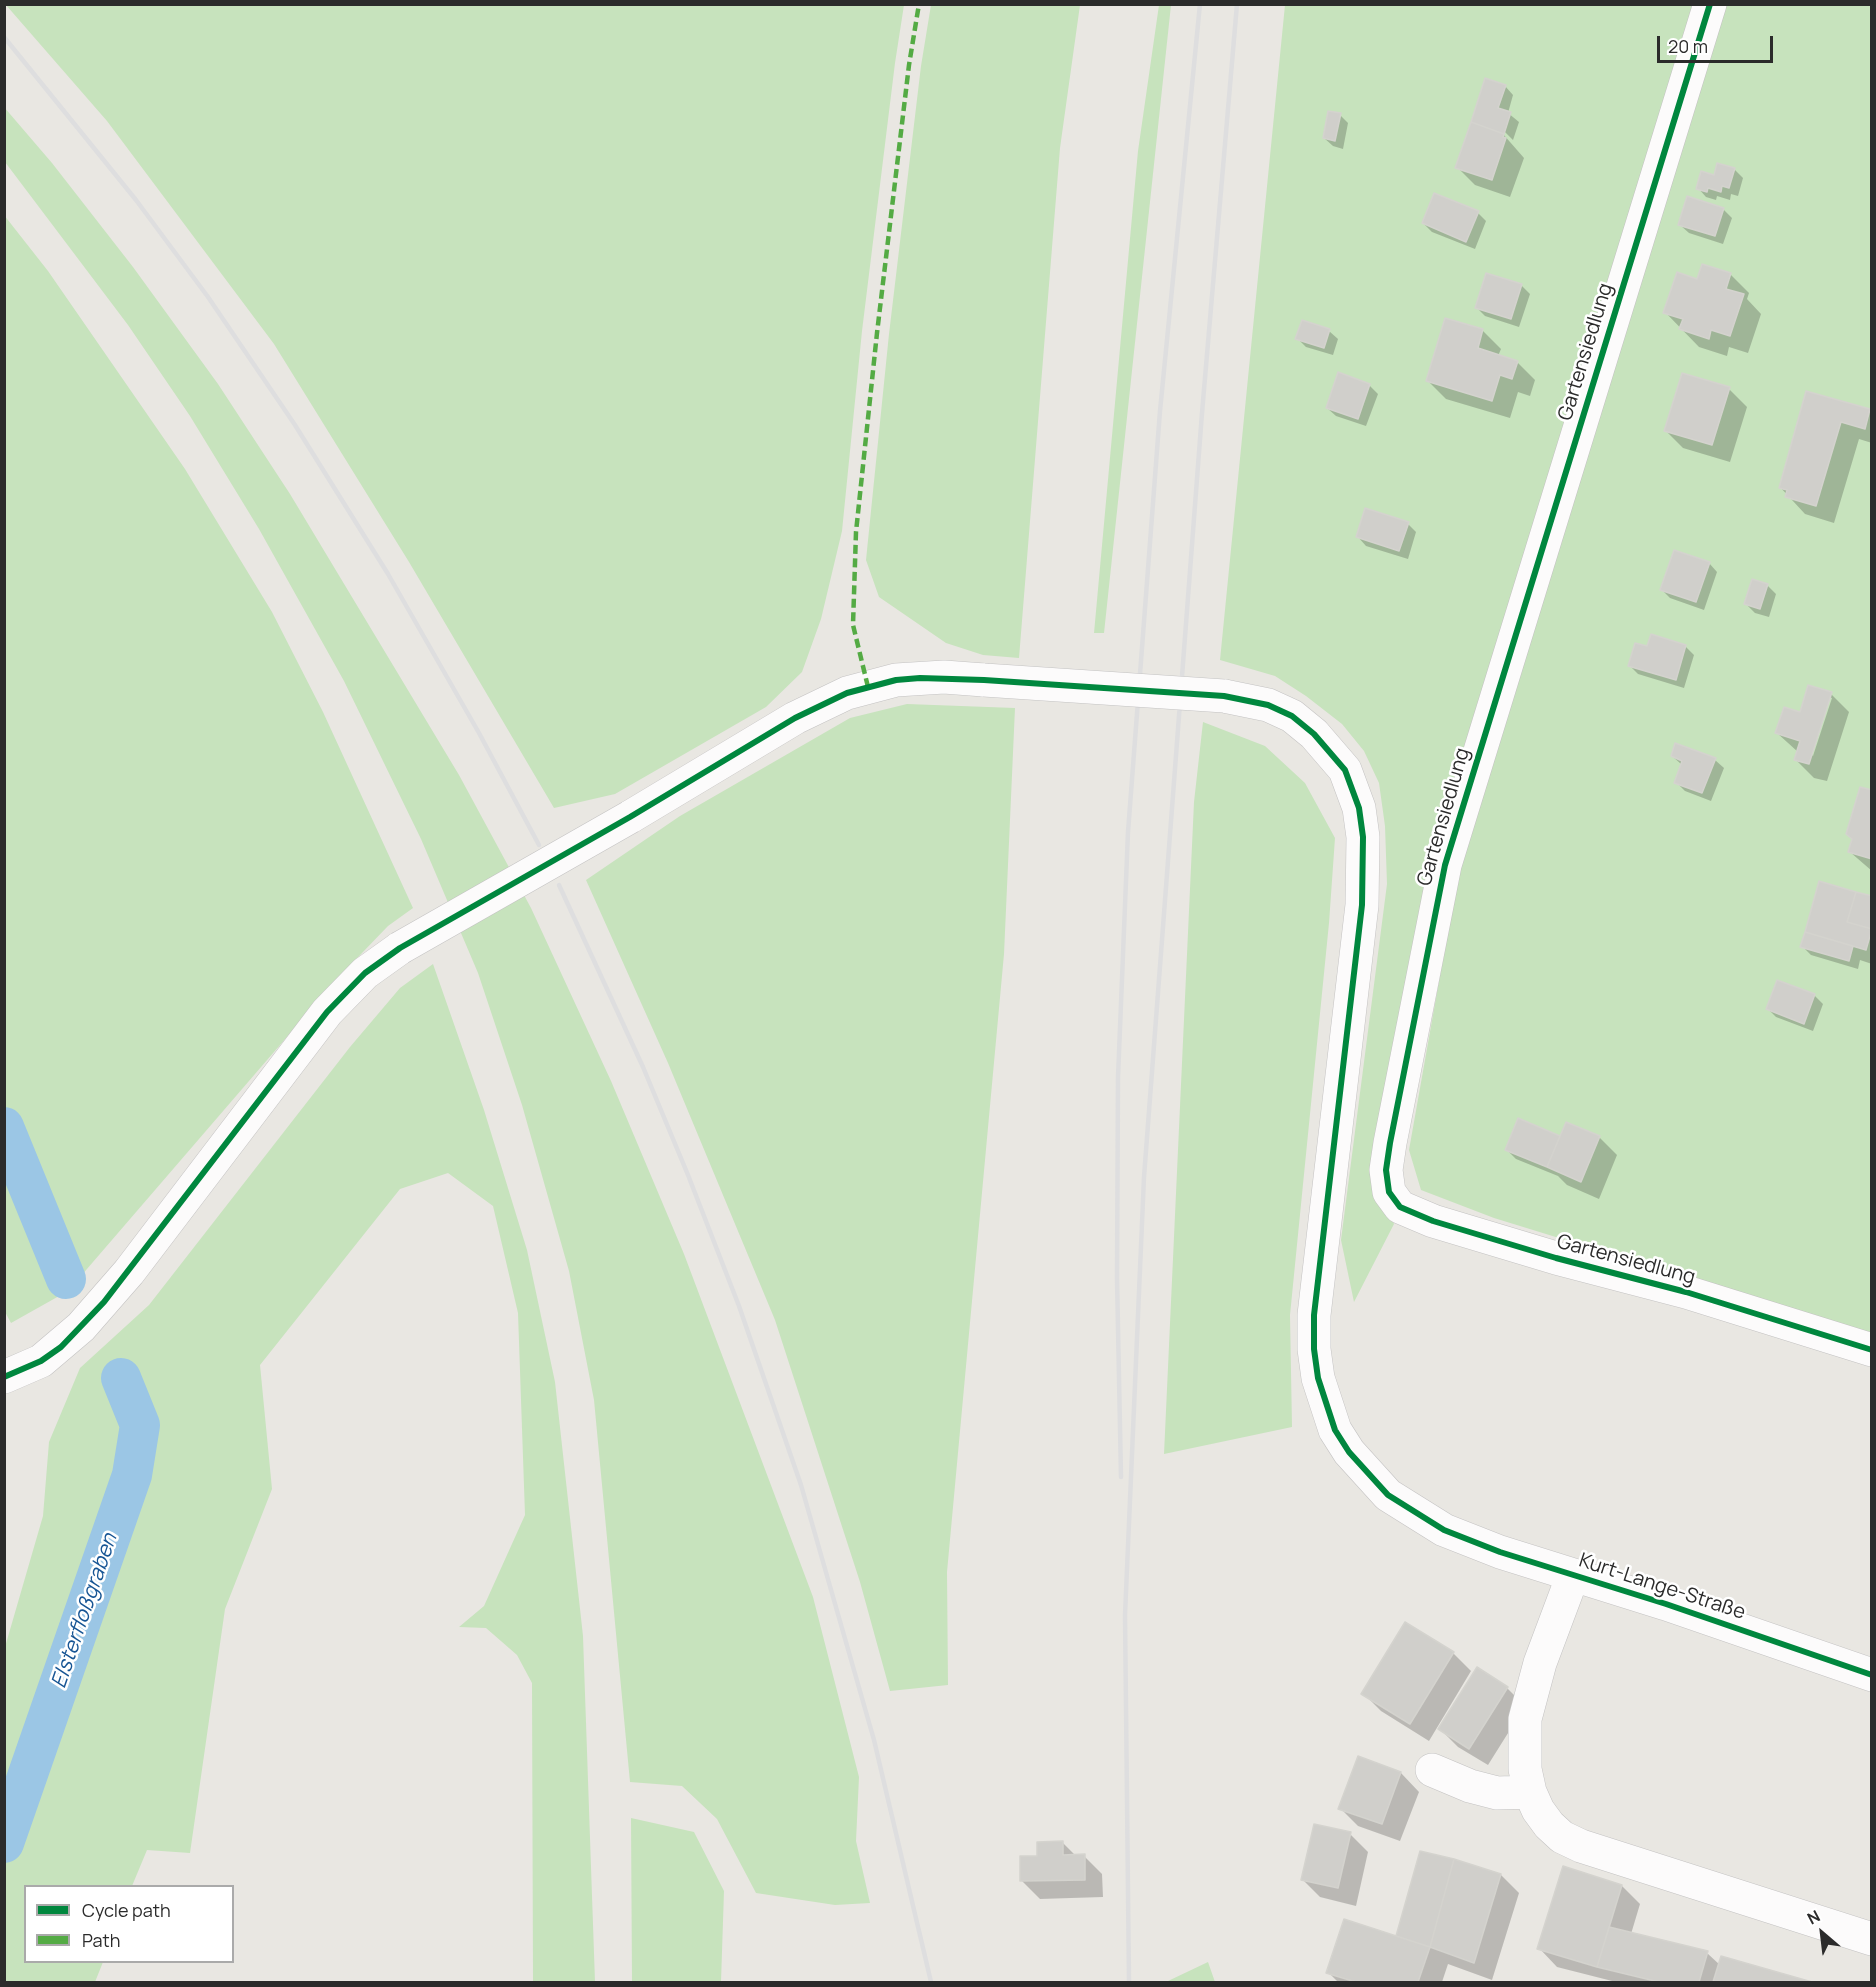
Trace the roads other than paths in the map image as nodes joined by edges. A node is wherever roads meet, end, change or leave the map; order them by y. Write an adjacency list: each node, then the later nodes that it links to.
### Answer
1 (1710, 4): 2 (street, Gartensiedlung)
2 (1872, 1350)
3 (4, 1377): 4 (street, Kurt-Lange-Straße, bridge)
4 (1573, 1575): 5 (street, Kurt-Lange-Straße); 7 (street, Kurt-Lange-Straße)
5 (1872, 1675)
6 (1432, 1770): 7 (street)
7 (1530, 1791): 8 (street, Kurt-Lange-Straße)
8 (1872, 1939)

